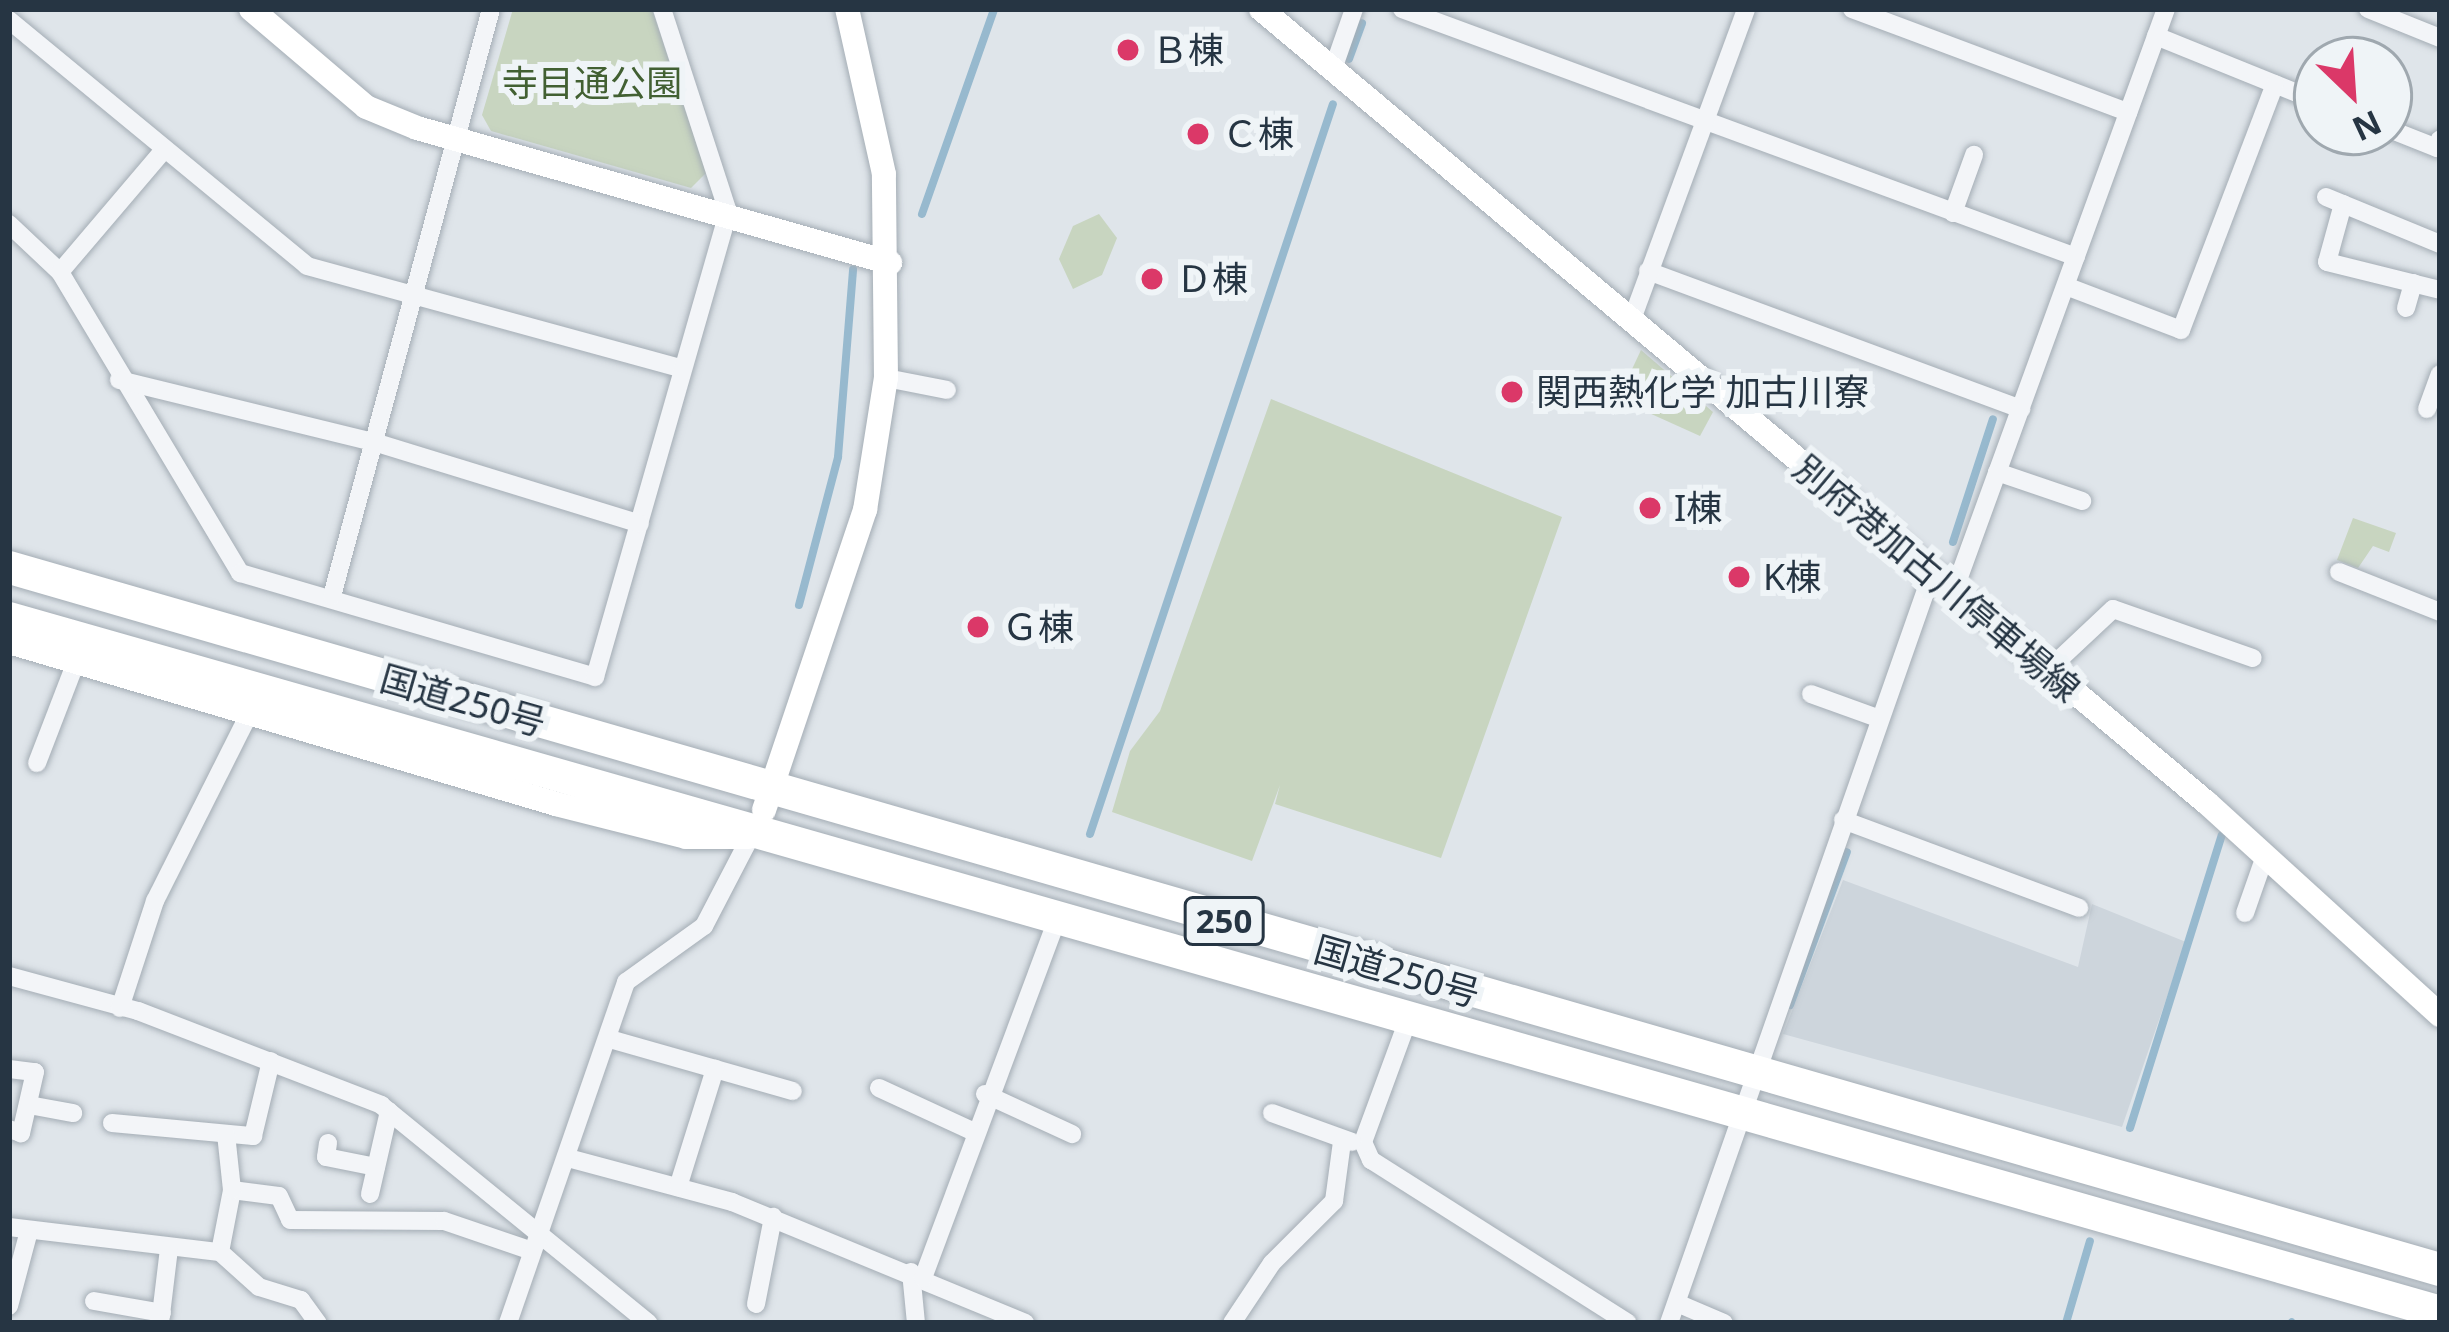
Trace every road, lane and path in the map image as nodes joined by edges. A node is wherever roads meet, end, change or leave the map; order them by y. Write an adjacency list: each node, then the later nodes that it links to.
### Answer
1 (251, 9): 20 (street)
2 (491, 9): 20 (street)
3 (662, 9): 25 (street)
4 (847, 9): 30 (street)
5 (1261, 9): 15 (street, 別府港加古川停車場線)
6 (1354, 9): 15 (street)
7 (1402, 9): 19 (street)
8 (1745, 9): 19 (street)
9 (1852, 9): 18 (street)
10 (2165, 9): 13 (street)
11 (2368, 9): 14 (street)
12 (9, 20): 23 (street)
13 (2156, 36): 16 (street); 18 (street)
14 (2440, 38)
15 (1333, 69): 38 (street, 別府港加古川停車場線)
16 (2275, 84): 17 (street); 34 (street)
17 (2293, 91)
18 (2128, 112): 29 (street)
19 (1706, 124): 26 (street); 31 (street)
20 (462, 138): 25 (street); 36 (street)
21 (2413, 138): 22 (street)
22 (2440, 139)
23 (164, 150): 32 (street); 36 (street)
24 (1974, 155): 26 (street)
25 (728, 212): 30 (street); 39 (street)
26 (1953, 213): 29 (street)
27 (9, 224): 32 (street)
28 (2440, 244): 33 (street)
29 (2076, 257): 34 (street)
30 (890, 263): 41 (street)
31 (1648, 271): 38 (street); 44 (street)
32 (60, 272): 42 (street)
33 (2413, 283): 35 (street); 37 (street)
34 (2066, 286): 44 (street)
35 (2440, 290)
36 (417, 294): 39 (street); 46 (street)
37 (2406, 308)
38 (1631, 322): 52 (street, 別府港加古川停車場線)
39 (681, 368): 49 (street)
40 (2440, 374): 45 (street)
41 (886, 378): 43 (street); 65 (street)
42 (119, 380): 46 (street); 54 (street)
43 (947, 390)
44 (2021, 409): 47 (street)
45 (2427, 409)
46 (374, 442): 49 (street); 54 (street)
47 (1997, 472): 48 (street); 53 (street)
48 (2082, 502)
49 (640, 524): 54 (street)
50 (9, 567): 65 (highway, 国道250号 / 250)
51 (2339, 572): 55 (street)
52 (1932, 573): 53 (street, 別府港加古川停車場線); 63 (street)
53 (1954, 592): 60 (street, 別府港加古川停車場線)
54 (332, 596)
55 (2440, 612)
56 (9, 618): 58 (highway, 国道250号 / 250)
57 (9, 642): 58 (street)
58 (76, 650): 62 (street); 64 (street); 65 (highway, 国道250号 / 250)
59 (2253, 658): 60 (street)
60 (2048, 670): 67 (street, 別府港加古川停車場線)
61 (1811, 694): 63 (street)
62 (249, 714): 65 (street); 72 (street)
63 (1880, 719): 66 (street)
64 (37, 764)
65 (762, 812): 70 (highway, 国道250号 / 250); 75 (street); 79 (highway, 国道250号 / 250)
66 (1843, 820): 68 (street); 79 (street)
67 (2265, 856): 69 (street); 73 (street, 別府港加古川停車場線)
68 (2079, 908)
69 (2245, 913)
70 (1058, 917): 74 (highway, 国道250号 / 250); 82 (street)
71 (9, 976): 72 (street)
72 (120, 1008): 76 (street)
73 (2440, 1015)
74 (1409, 1017): 87 (highway, 国道250号 / 250); 93 (street)
75 (610, 1039): 78 (street); 95 (street)
76 (271, 1061): 84 (street); 91 (street)
77 (9, 1069): 83 (street)
78 (715, 1069): 81 (street); 97 (street)
79 (1754, 1073): 87 (street); 105 (highway, 国道250号 / 250)
80 (879, 1088): 90 (street)
81 (794, 1091)
82 (985, 1094): 90 (street); 92 (street)
83 (29, 1105): 85 (street); 89 (street)
84 (389, 1112): 96 (street); 102 (street)
85 (73, 1113)
86 (1272, 1113): 93 (street)
87 (1742, 1114): 108 (street); 111 (highway, 国道250号 / 250)
88 (112, 1123): 91 (street)
89 (9, 1129)
90 (973, 1131): 106 (street)
91 (226, 1134): 98 (street)
92 (1072, 1134)
93 (1353, 1142): 118 (street); 119 (street)
94 (328, 1143): 96 (street)
95 (568, 1158): 97 (street); 102 (street)
96 (376, 1167): 99 (street)
97 (678, 1187): 100 (street)
98 (232, 1190): 102 (street); 104 (street)
99 (370, 1194)
100 (773, 1217): 106 (street); 109 (street)
101 (19, 1229): 103 (street); 110 (street)
102 (535, 1242): 114 (street); 115 (street)
103 (169, 1249): 104 (street); 112 (street)
104 (220, 1252): 113 (street)
105 (2440, 1269)
106 (917, 1275): 116 (street); 117 (street)
107 (94, 1300): 112 (street)
108 (1677, 1303): 120 (street); 121 (street)
109 (756, 1304)
110 (9, 1306)
111 (2440, 1312)
112 (161, 1318)
113 (318, 1323)
114 (508, 1323)
115 (648, 1323)
116 (916, 1323)
117 (1025, 1323)
118 (1232, 1323)
119 (1628, 1323)
120 (1669, 1323)
121 (1724, 1323)

